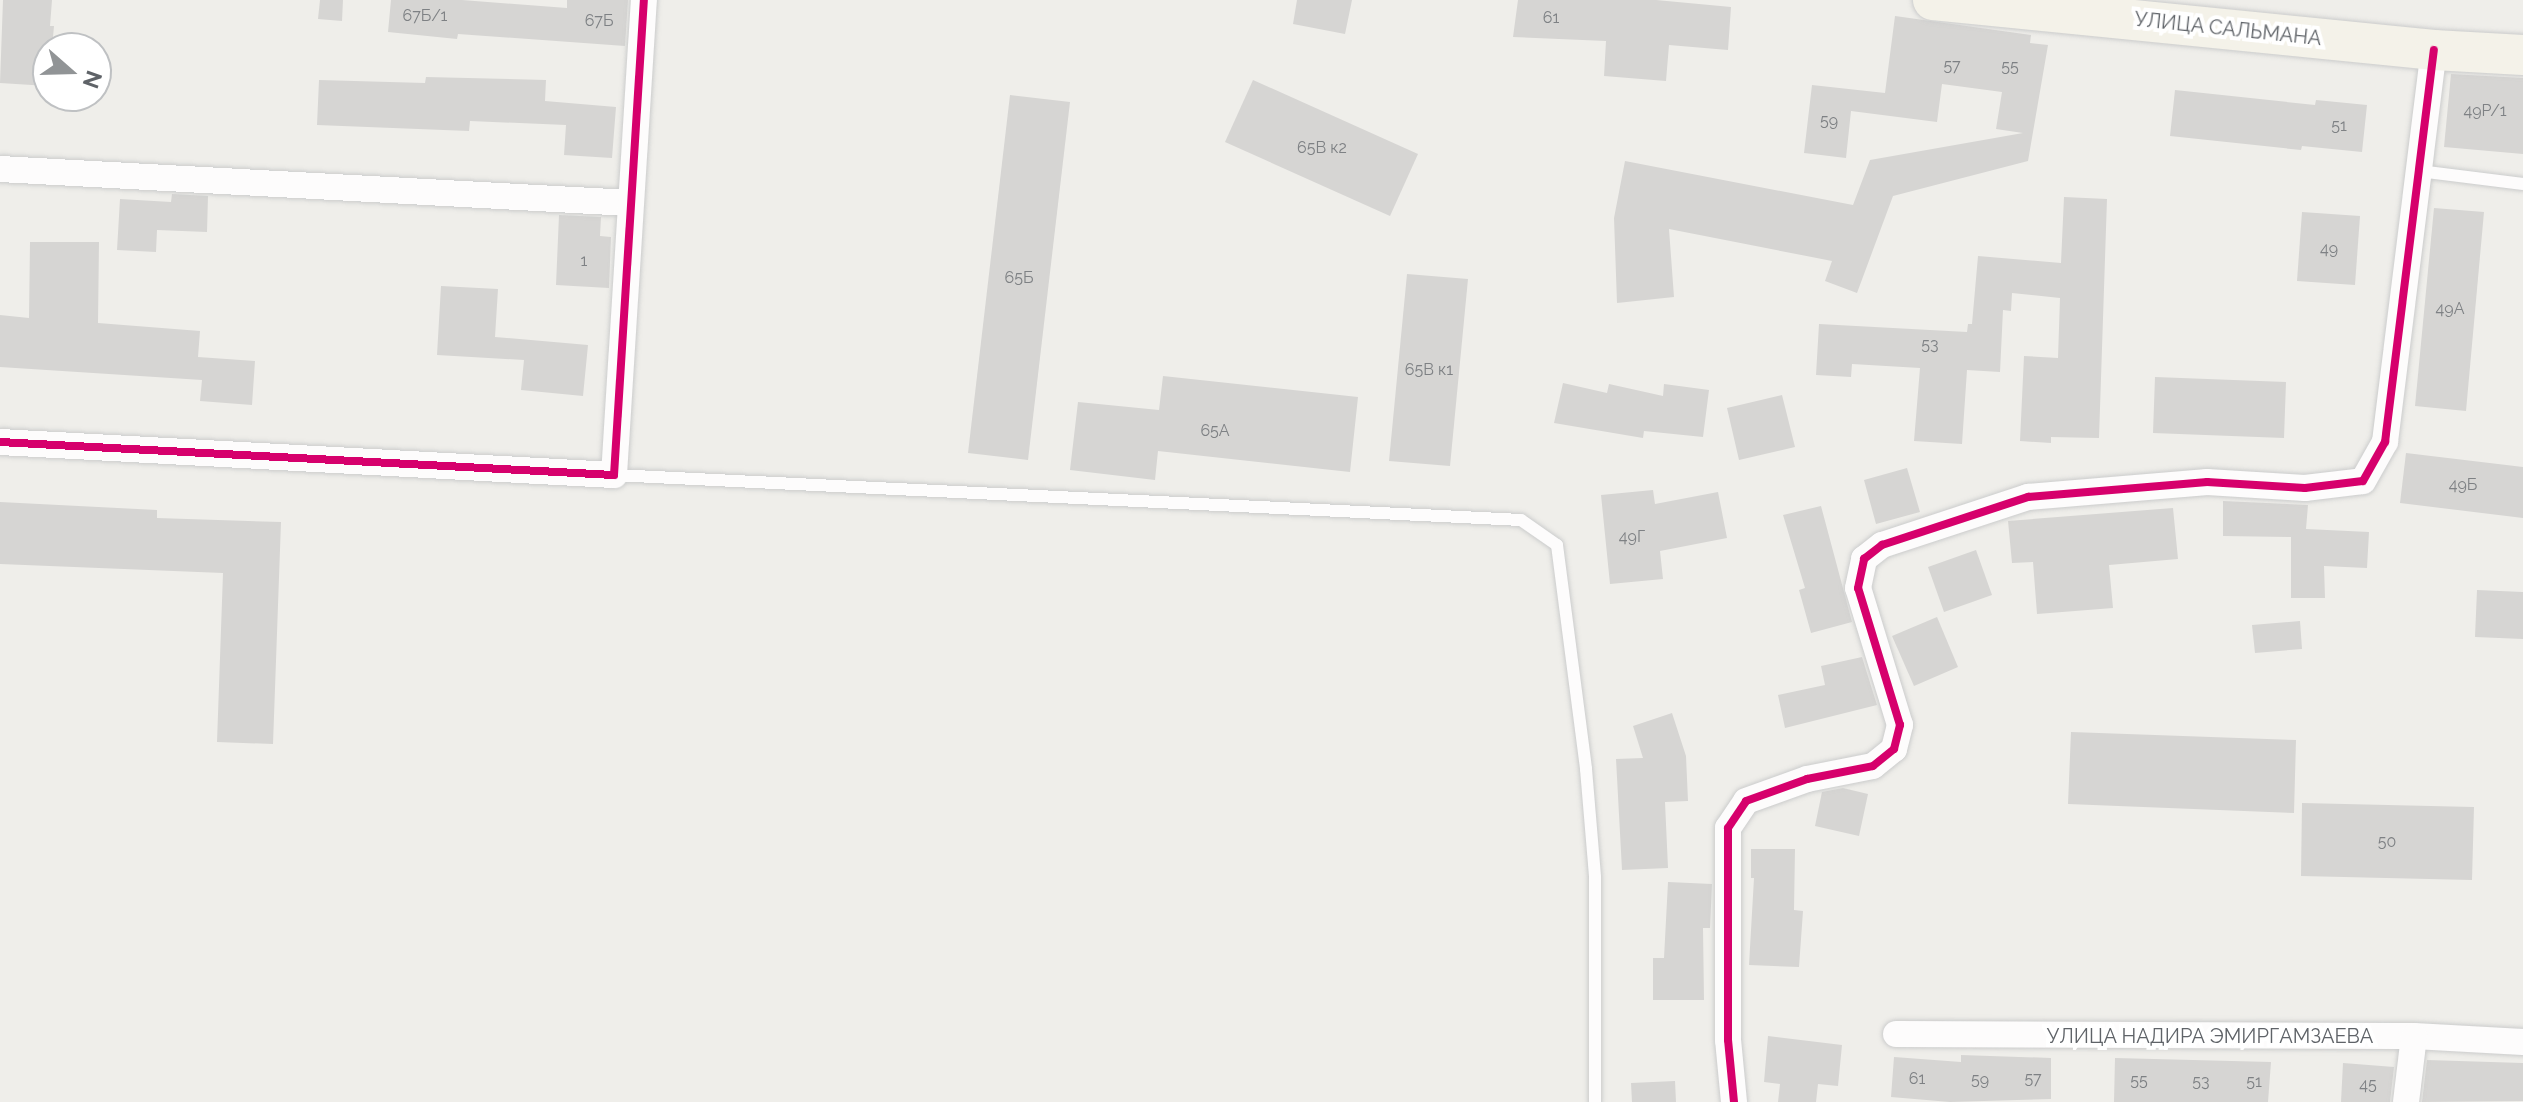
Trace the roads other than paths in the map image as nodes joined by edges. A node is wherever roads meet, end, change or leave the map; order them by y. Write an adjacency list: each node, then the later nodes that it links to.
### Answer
1 (644, 0): 9 (street)
2 (1933, 0): 4 (main road, УЛИЦА САЛЬМАНА)
3 (2523, 47): 5 (street)
4 (2434, 50): 5 (main road, УЛИЦА САЛЬМАНА); 7 (street)
5 (2523, 55)
6 (0, 169): 9 (street)
7 (2419, 171): 8 (lane); 16 (street)
8 (2523, 184)
9 (630, 203): 11 (street)
10 (0, 442): 11 (street)
11 (614, 475): 15 (lane)
12 (1896, 1034): 13 (street, УЛИЦА НАДИРА ЭМИРГАМЗАЕВА)
13 (2414, 1036): 14 (street, УЛИЦА НАДИРА ЭМИРГАМЗАЕВА); 17 (street)
14 (2523, 1042)
15 (1595, 1102)
16 (1734, 1102)
17 (2406, 1102)

